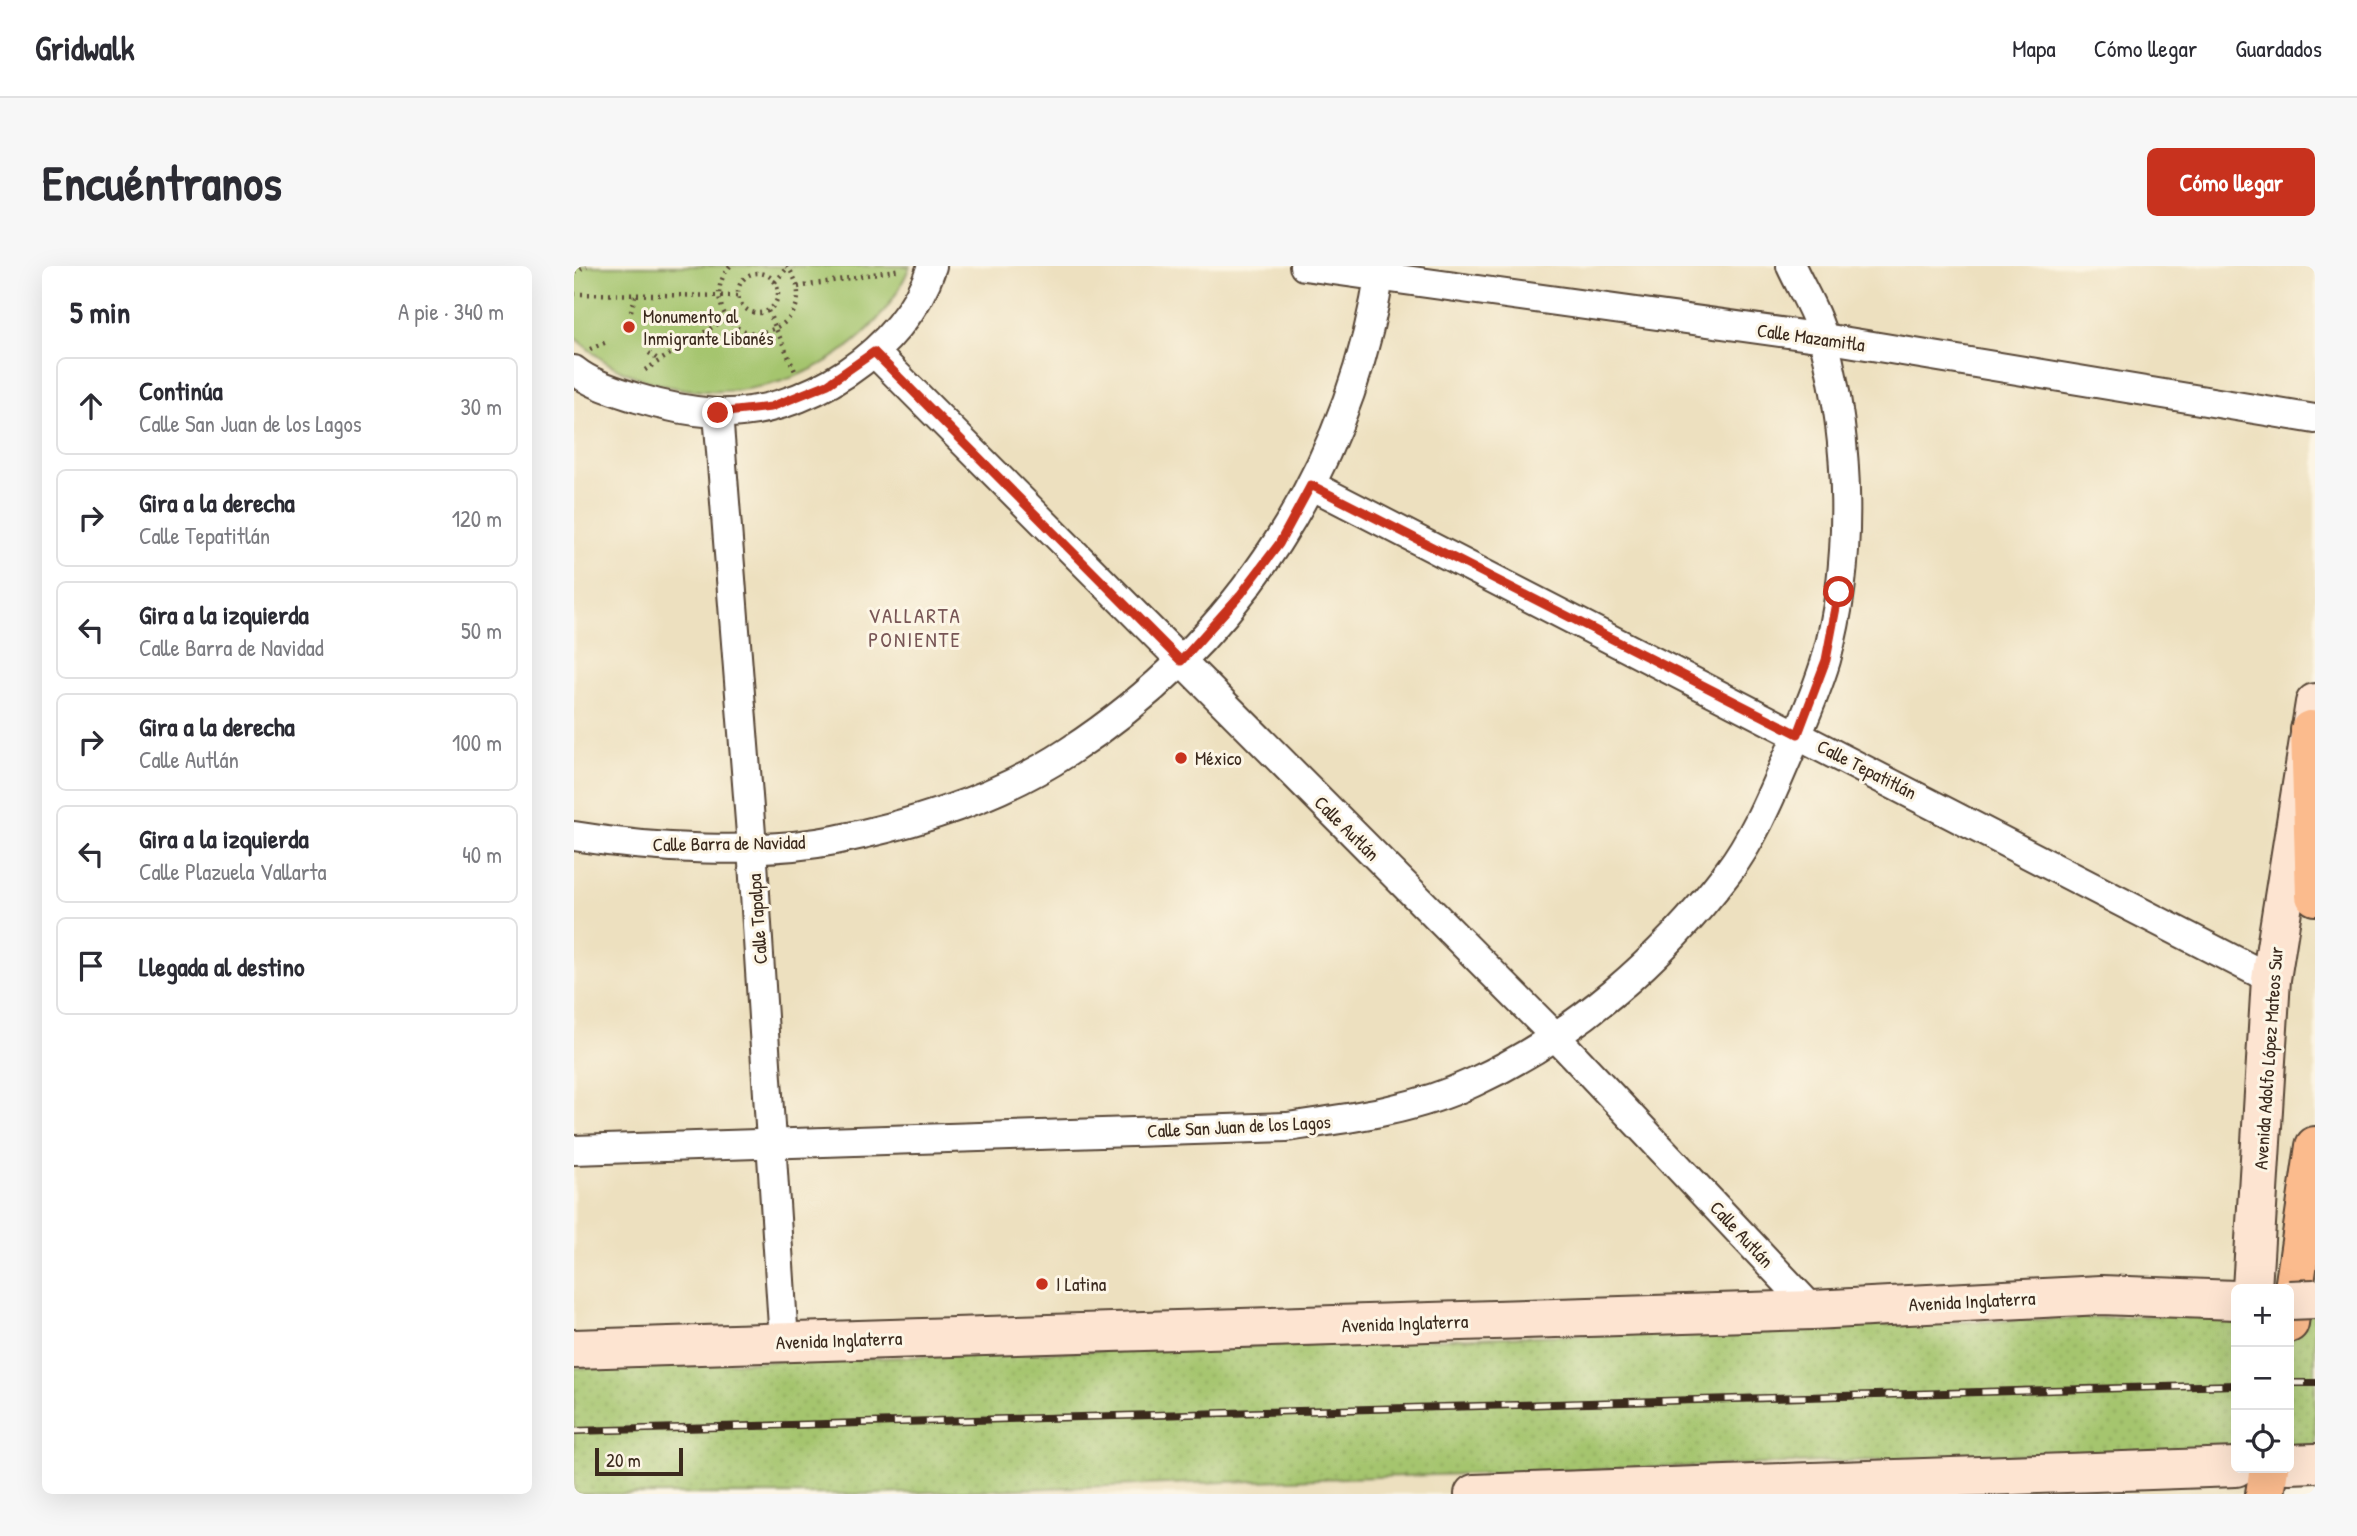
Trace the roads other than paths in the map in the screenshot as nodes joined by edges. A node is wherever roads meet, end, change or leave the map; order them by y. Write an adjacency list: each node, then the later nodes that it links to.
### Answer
1 (932, 266): 6 (street)
2 (1304, 266): 4 (street, Calle Mazamitla)
3 (1791, 266): 5 (street, Calle San Juan de los Lagos)
4 (1380, 272): 5 (street, Calle Mazamitla); 10 (street, Calle Barra de Navidad)
5 (1824, 338): 9 (street, Calle Mazamitla); 13 (street, Calle San Juan de los Lagos)
6 (874, 352): 8 (street); 11 (street, Calle Autlán)
7 (577, 378): 8 (street)
8 (718, 413): 15 (street, Calle Tapalpa)
9 (2315, 419)
10 (1311, 485): 11 (street, Calle Barra de Navidad); 13 (street, Calle Tepatitlán)
11 (1181, 661): 15 (street, Calle Barra de Navidad); 18 (street, Calle Autlán)
12 (2312, 717): 16 (main road); 17 (street, Avenida Adolfo López Mateos Sur)
13 (1798, 734): 17 (street, Calle Tepatitlán); 18 (street, Calle San Juan de los Lagos)
14 (574, 836): 15 (street, Calle Barra de Navidad)
15 (752, 847): 19 (street, Calle Tapalpa)
16 (2315, 896)
17 (2271, 979): 22 (street, Avenida Adolfo López Mateos Sur)
18 (1555, 1036): 19 (street, Calle San Juan de los Lagos); 27 (street, Calle Autlán)
19 (771, 1144): 21 (street, Calle San Juan de los Lagos); 28 (street, Calle Tapalpa)
20 (2315, 1146): 23 (main road)
21 (574, 1150)
22 (2252, 1284)
23 (2294, 1289)
24 (2315, 1299): 26 (street, bridge)
25 (2231, 1300): 27 (street, Avenida Inglaterra)
26 (2294, 1300)
27 (1813, 1310): 28 (street, Avenida Inglaterra)
28 (784, 1342): 29 (street, Avenida Inglaterra)
29 (574, 1349)
30 (2315, 1463): 31 (street)
31 (2294, 1464)
32 (2231, 1469): 34 (street)
33 (2245, 1473): 36 (main road)
34 (1788, 1489): 35 (street)
35 (1474, 1494)
36 (2265, 1494)

